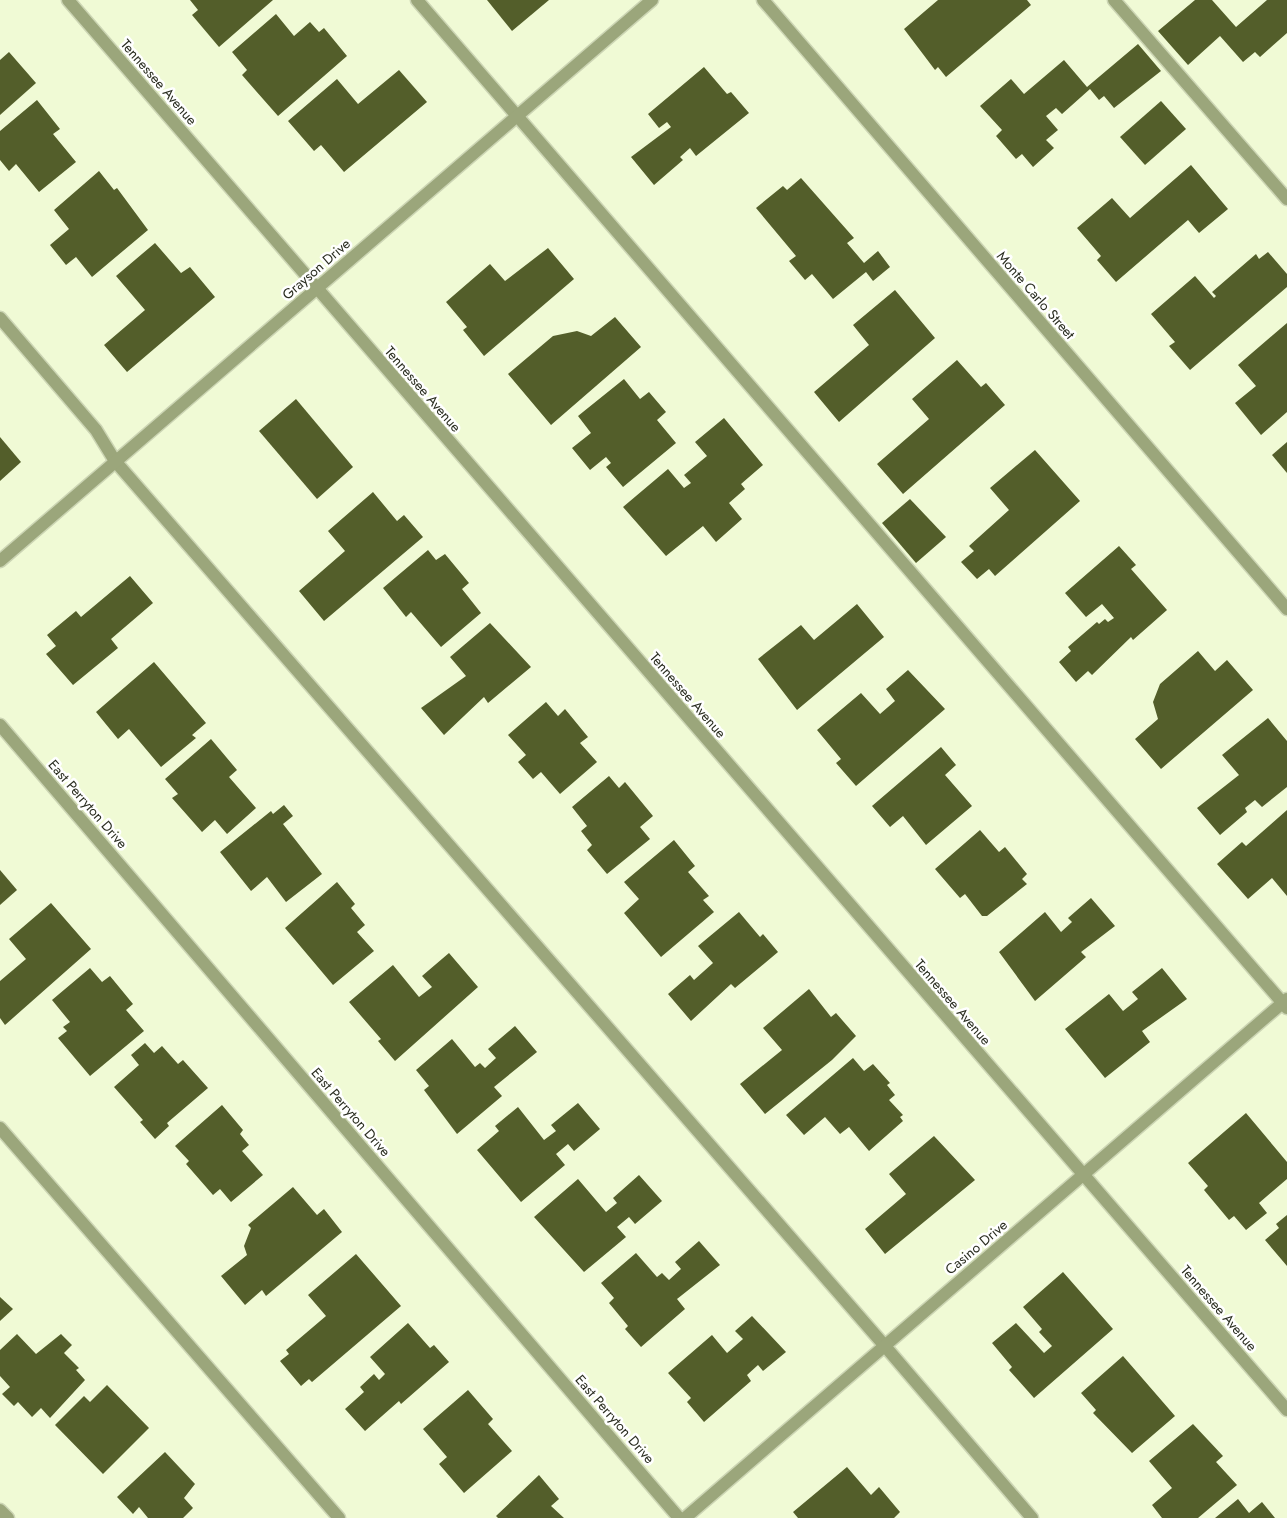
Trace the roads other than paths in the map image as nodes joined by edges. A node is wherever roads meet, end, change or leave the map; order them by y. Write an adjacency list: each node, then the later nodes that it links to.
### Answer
1 (68, 0): 8 (street, Tennessee Avenue)
2 (417, 0): 6 (street)
3 (652, 0): 6 (street, Grayson Drive)
4 (763, 0): 12 (street, Monte Carlo Street)
5 (1114, 0): 7 (street)
6 (518, 116): 8 (street, Grayson Drive); 14 (street)
7 (1287, 199)
8 (317, 289): 10 (street, Grayson Drive); 16 (street, Tennessee Avenue)
9 (0, 318): 10 (street)
10 (115, 461): 11 (street, Grayson Drive); 17 (street)
11 (0, 561)
12 (1287, 609)
13 (0, 725): 22 (street, East Perryton Drive)
14 (1286, 1003): 16 (street, Casino Drive)
15 (0, 1128): 21 (street)
16 (1084, 1176): 17 (street, Casino Drive); 18 (street, Tennessee Avenue)
17 (884, 1345): 23 (street, Casino Drive); 24 (street)
18 (1287, 1410)
19 (0, 1510): 20 (street)
20 (8, 1518)
21 (339, 1518)
22 (679, 1518)
23 (685, 1518)
24 (1032, 1518)

